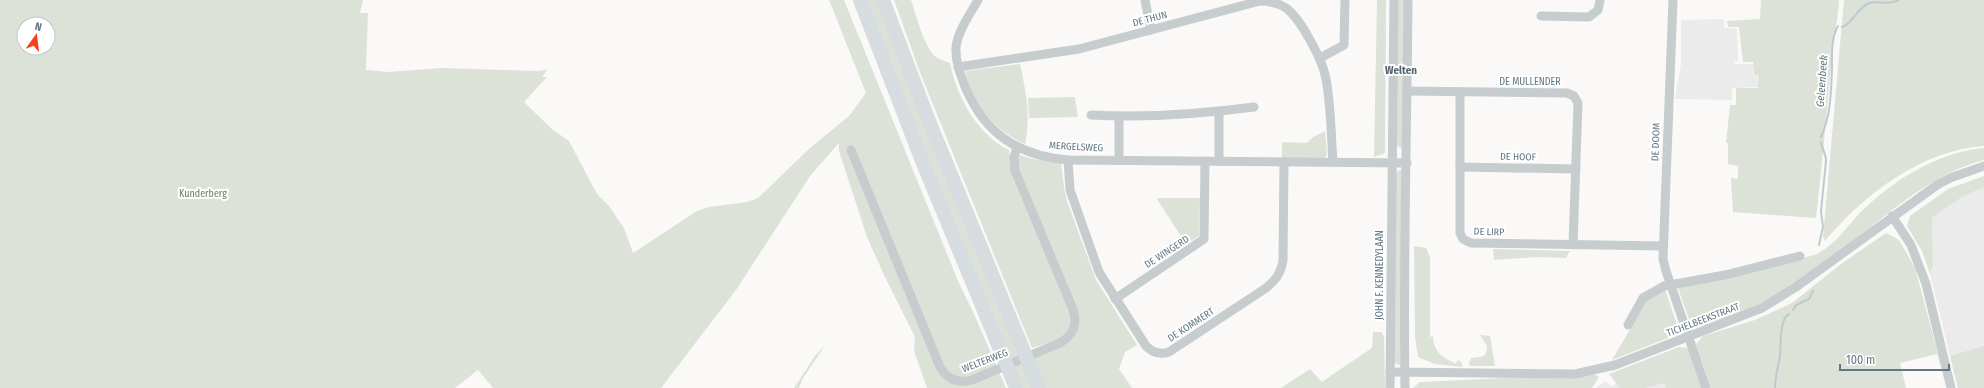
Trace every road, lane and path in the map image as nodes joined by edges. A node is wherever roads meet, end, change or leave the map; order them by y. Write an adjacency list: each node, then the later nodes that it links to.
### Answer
1 (856, 0): 12 (highway)
2 (860, 0): 12 (highway)
3 (883, 0): 46 (highway)
4 (978, 0): 15 (street, MERGELSWEG)
5 (1145, 0): 13 (street)
6 (1345, 0): 14 (street)
7 (1394, 0): 30 (street, JOHN F. KENNEDYLAAN)
8 (1408, 0): 16 (street)
9 (1600, 0): 11 (street)
10 (1673, 0): 37 (street, DE DOOM)
11 (1541, 16)
12 (870, 26): 45 (highway)
13 (1151, 30): 14 (street, DE THUN); 15 (street, DE THUN)
14 (1320, 58): 29 (street, DE THUN)
15 (958, 67): 22 (street, MERGELSWEG)
16 (1407, 91): 17 (street, DE MULLENDER); 31 (street)
17 (1460, 92): 33 (street, DE LIRP); 34 (street, DE MULLENDER)
18 (1254, 107): 19 (street)
19 (1219, 111): 21 (street); 27 (street)
20 (1091, 115): 21 (street)
21 (1119, 116): 25 (street)
22 (1017, 147): 23 (street, WELTERWEG); 24 (street, MERGELSWEG)
23 (851, 150)
24 (1068, 160): 25 (street, MERGELSWEG); 40 (street, DE KOMMERT)
25 (1119, 160): 26 (street, MERGELSWEG)
26 (1206, 161): 27 (street, MERGELSWEG); 40 (street, DE WINGERD)
27 (1219, 161): 28 (street, MERGELSWEG)
28 (1284, 162): 29 (street, MERGELSWEG); 40 (street, DE KOMMERT)
29 (1333, 162): 30 (street, MERGELSWEG)
30 (1392, 163): 31 (street); 43 (street, JOHN F. KENNEDYLAAN)
31 (1407, 163): 44 (street)
32 (1984, 166): 35 (street, TICHELBEEKSTRAAT)
33 (1460, 167): 34 (street, DE HOOF); 36 (street, DE LIRP)
34 (1576, 169): 36 (street, DE MULLENDER)
35 (1892, 216): 42 (street, TICHELBEEKSTRAAT); 50 (street)
36 (1573, 245): 37 (street, DE LIRP)
37 (1663, 246): 39 (street, DE DOOM)
38 (1800, 256): 39 (street)
39 (1670, 284): 41 (street); 42 (street, DE DOOM)
40 (1115, 300)
41 (1628, 325)
42 (1688, 338): 44 (street, TICHELBEEKSTRAAT); 49 (street, DE DOOM)
43 (1390, 372): 44 (street, TICHELBEEKSTRAAT); 47 (street, JOHN F. KENNEDYLAAN)
44 (1405, 372): 48 (street)
45 (1016, 388)
46 (1038, 388)
47 (1390, 388)
48 (1405, 388)
49 (1706, 388)
50 (1951, 388)

